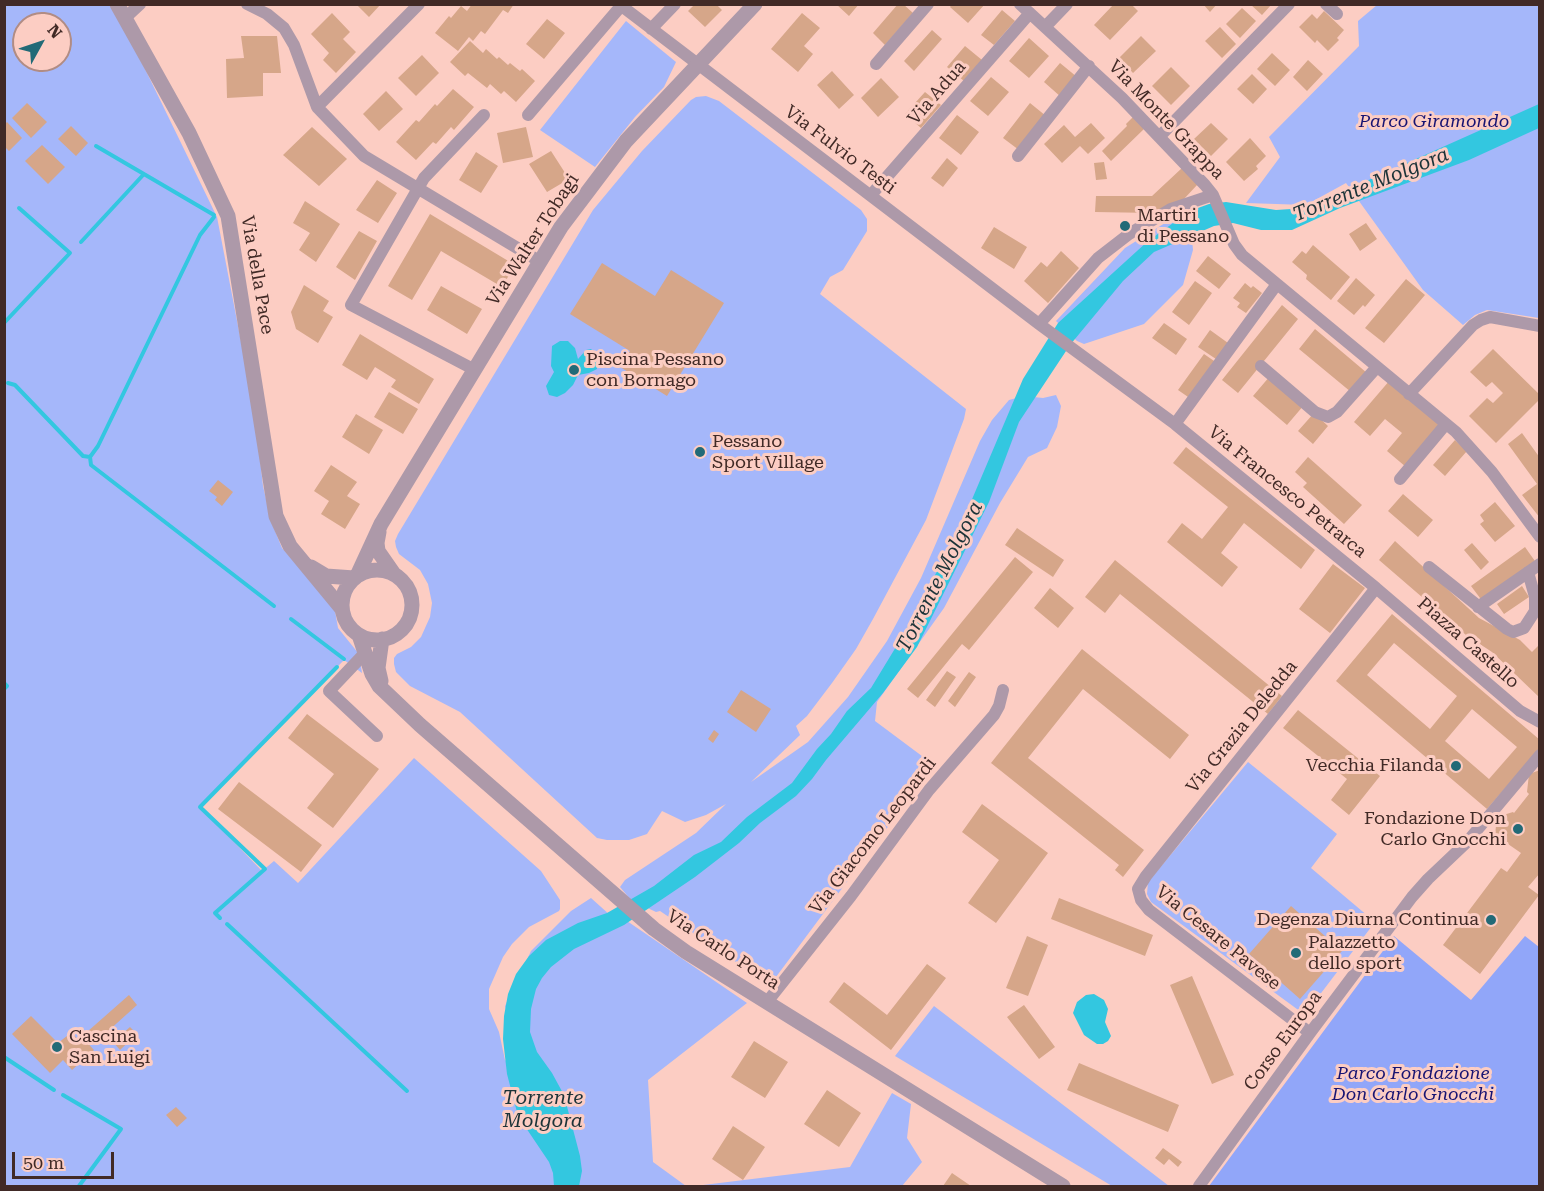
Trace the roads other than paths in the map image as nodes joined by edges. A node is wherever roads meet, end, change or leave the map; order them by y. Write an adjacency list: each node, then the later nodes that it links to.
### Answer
1 (140, 4): 12 (street, Via della Pace)
2 (247, 4): 20 (street)
3 (419, 4): 20 (street)
4 (675, 4): 16 (street)
5 (755, 4): 18 (street, Via Walter Tobagi)
6 (928, 4): 17 (street)
7 (1020, 4): 13 (street, Via Monte Grappa)
8 (1067, 4): 15 (street)
9 (1289, 4): 23 (street)
10 (1326, 4): 14 (street)
11 (620, 5): 16 (street, Via Fulvio Testi); 22 (street)
12 (121, 11): 41 (street, Via della Pace)
13 (1030, 13): 15 (street, Via Monte Grappa); 26 (street, Via Adua)
14 (1337, 14)
15 (1045, 27): 19 (street, Via Monte Grappa)
16 (651, 29): 18 (street, Via Fulvio Testi)
17 (876, 64)
18 (699, 65): 26 (street, Via Fulvio Testi); 28 (street, Via Walter Tobagi)
19 (1089, 66): 23 (street, Via Monte Grappa); 24 (street)
20 (317, 107): 25 (street)
21 (484, 115): 25 (street)
22 (528, 115)
23 (1159, 137): 27 (street, Via Monte Grappa)
24 (1018, 156)
25 (418, 189): 28 (street); 34 (street)
26 (870, 195): 31 (street, Via Fulvio Testi)
27 (1213, 195): 29 (street, Via Monte Grappa); 31 (street)
28 (539, 261): 34 (street, Via Walter Tobagi)
29 (1277, 284): 33 (street, Via Monte Grappa); 36 (street)
30 (1539, 326): 35 (street)
31 (1043, 327): 36 (street, Via Fulvio Testi)
32 (1261, 366): 33 (street)
33 (1377, 367): 35 (street, Via Monte Grappa)
34 (476, 370): 39 (street, Via Walter Tobagi)
35 (1409, 394): 37 (street, Via Monte Grappa)
36 (1175, 424): 47 (street, Via Francesco Petrarca)
37 (1446, 424): 38 (street); 40 (street, Via Monte Grappa)
38 (1400, 479)
39 (381, 524): 45 (street, Via Walter Tobagi); 46 (street, Via Walter Tobagi)
40 (1539, 537)
41 (297, 555): 46 (street, Via della Pace); 49 (street, Via della Pace)
42 (1539, 564): 44 (street)
43 (1429, 567): 48 (street)
44 (1528, 572): 48 (street); 48 (street)
45 (394, 574): 46 (street); 51 (street)
46 (355, 577): 49 (street)
47 (1376, 588): 55 (street, Piazza Castello); 58 (street, Via Grazia Deledda)
48 (1478, 607)
49 (342, 609): 50 (street)
50 (359, 635): 51 (street); 52 (street, Via Carlo Porta)
51 (382, 639): 54 (street, Via Carlo Porta)
52 (365, 653): 54 (street, Via Carlo Porta); 56 (street)
53 (1003, 690): 59 (street, Via Giacomo Leopardi)
54 (394, 701): 59 (street, Via Carlo Porta)
55 (1539, 722)
56 (377, 736)
57 (1539, 755): 60 (street, Corso Europa)
58 (1138, 889): 60 (street, Via Cesare Pavese)
59 (767, 1002): 61 (street, Via Carlo Porta)
60 (1310, 1033): 62 (street, Corso Europa)
61 (1063, 1186)
62 (1199, 1186)

